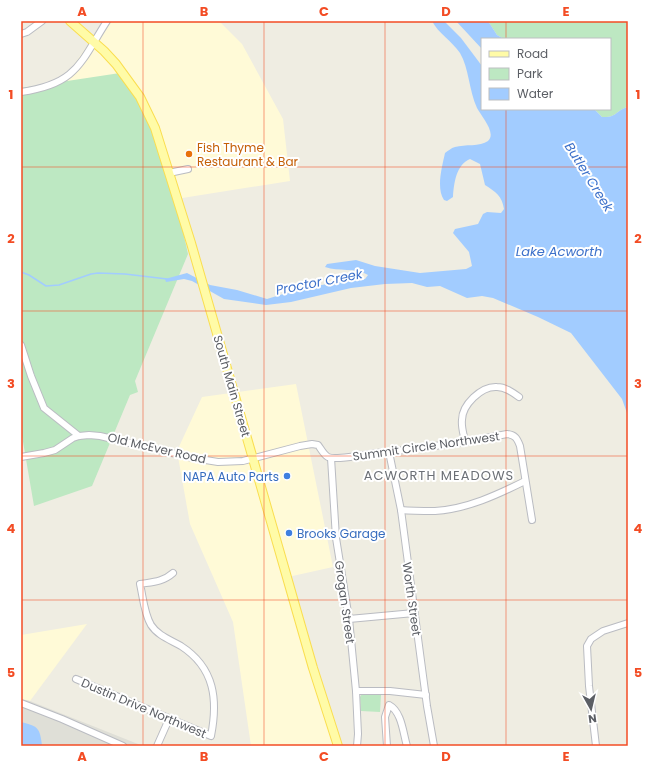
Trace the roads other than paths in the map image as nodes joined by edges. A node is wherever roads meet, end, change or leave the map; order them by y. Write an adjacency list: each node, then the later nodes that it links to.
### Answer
1 (42, 21): 4 (street)
2 (70, 21): 5 (main road, South Main Street)
3 (107, 21): 5 (street)
4 (21, 34)
5 (94, 42): 6 (street); 8 (main road, South Main Street)
6 (21, 92)
7 (188, 169): 8 (street)
8 (169, 174): 16 (main road, South Main Street)
9 (21, 345): 11 (street)
10 (519, 397): 12 (street)
11 (79, 436): 14 (street, Old McEver Road); 16 (street, Old McEver Road)
12 (465, 442): 13 (street, Summit Circle Northwest); 17 (street, Summit Circle Northwest)
13 (388, 452): 15 (street, Summit Circle Northwest); 18 (street, Worth Street)
14 (21, 457)
15 (331, 458): 16 (street, Old McEver Road); 22 (street, Grogan Street)
16 (253, 459): 33 (main road, South Main Street)
17 (525, 481): 18 (street); 19 (street, Summit Circle Northwest)
18 (401, 510): 21 (street, Worth Street)
19 (532, 520)
20 (172, 573): 30 (street, Dustin Drive Northwest)
21 (414, 613): 22 (street); 27 (street, Worth Street)
22 (349, 619): 25 (street, Grogan Street)
23 (628, 623): 38 (street)
24 (76, 679): 30 (street, Dustin Drive Northwest)
25 (356, 691): 26 (street); 34 (street, Grogan Street)
26 (390, 691): 27 (street); 29 (street)
27 (426, 695): 37 (street, Worth Street)
28 (21, 703): 31 (street)
29 (389, 705): 35 (street); 36 (street)
30 (168, 718): 32 (street)
31 (123, 746)
32 (157, 746)
33 (338, 746)
34 (357, 746)
35 (387, 746)
36 (407, 746)
37 (434, 746)
38 (596, 746)

